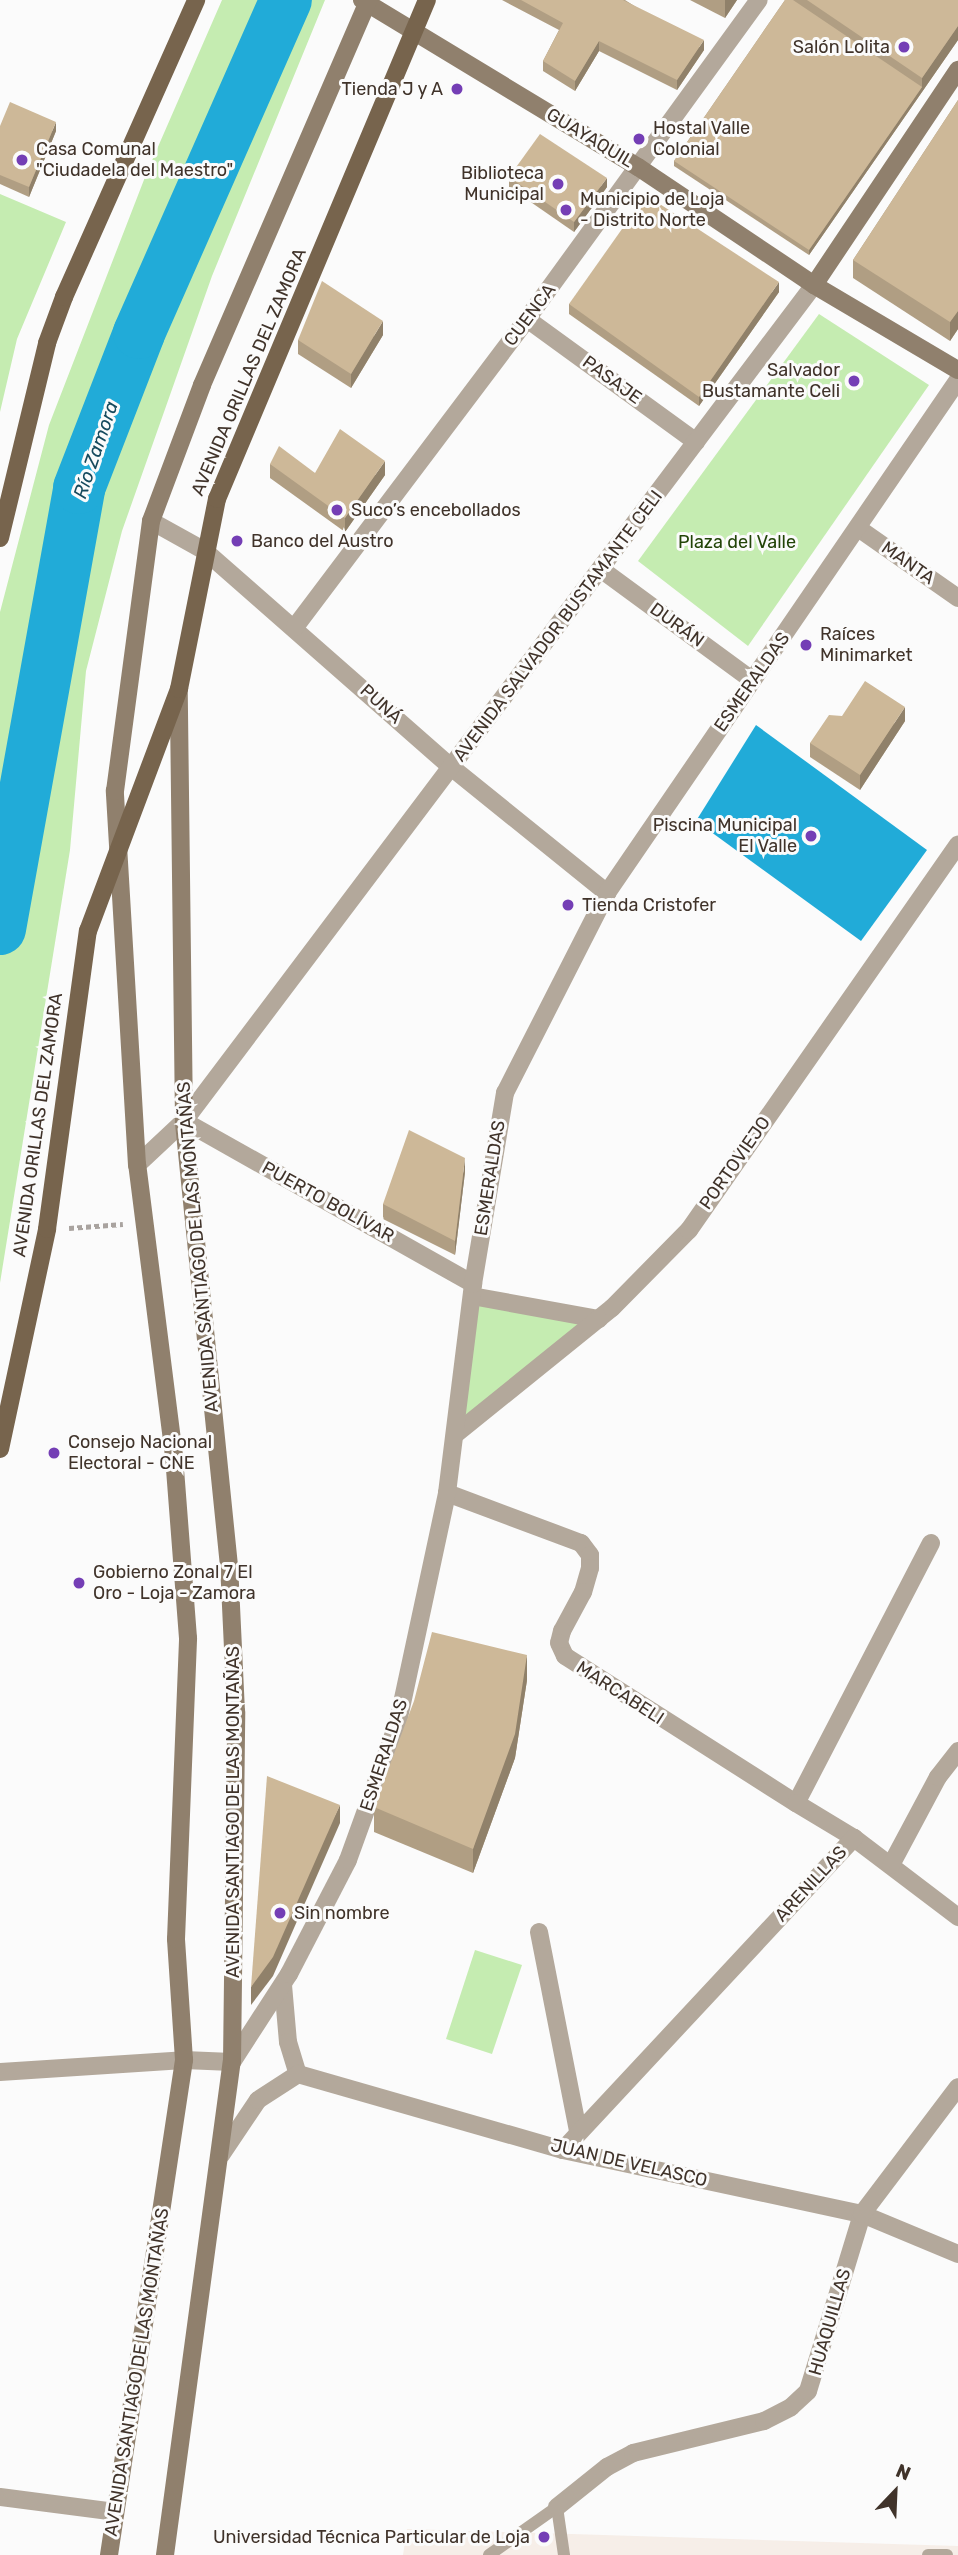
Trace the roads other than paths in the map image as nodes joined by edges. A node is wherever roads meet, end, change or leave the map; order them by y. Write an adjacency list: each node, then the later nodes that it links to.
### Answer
1 (196, 0): 15 (main road)
2 (427, 0): 5 (main road, AVENIDA ORILLAS DEL ZAMORA)
3 (759, 0): 7 (street, CUENCA)
4 (366, 1): 5 (main road, GUAYAQUIL); 13 (main road, AVENIDA ORILLAS DEL ZAMORA)
5 (414, 31): 7 (main road, GUAYAQUIL); 16 (main road, AVENIDA ORILLAS DEL ZAMORA)
6 (958, 70): 8 (main road, AVENIDA SALVADOR BUSTAMANTE CELI)
7 (638, 167): 8 (main road, GUAYAQUIL); 9 (street, CUENCA)
8 (814, 285): 10 (main road, GUAYAQUIL); 12 (street, AVENIDA SALVADOR BUSTAMANTE CELI)
9 (527, 319): 12 (street, PASAJE); 19 (street, CUENCA)
10 (958, 370)
11 (958, 380): 14 (street, ESMERALDAS)
12 (696, 442): 17 (street, AVENIDA SALVADOR BUSTAMANTE CELI)
13 (151, 522): 16 (street, PUNÁ); 24 (main road, AVENIDA ORILLAS DEL ZAMORA)
14 (858, 528): 18 (street, MANTA); 20 (street, ESMERALDAS)
15 (0, 538)
16 (205, 551): 19 (street, PUNÁ); 21 (main road, AVENIDA ORILLAS DEL ZAMORA)
17 (602, 570): 20 (street, DURÁN); 22 (street, AVENIDA SALVADOR BUSTAMANTE CELI)
18 (958, 597)
19 (295, 627): 22 (street, PUNÁ)
20 (752, 680): 25 (street, ESMERALDAS)
21 (178, 689): 24 (main road, AVENIDA ORILLAS DEL ZAMORA); 26 (main road, AVENIDA SANTIAGO DE LAS MONTAÑAS)
22 (451, 767): 25 (street, PUNÁ); 26 (street, AVENIDA SALVADOR BUSTAMANTE CELI)
23 (958, 844): 29 (street, PORTOVIEJO)
24 (117, 850): 27 (main road, AVENIDA SANTIAGO DE LAS MONTAÑAS); 31 (main road, AVENIDA ORILLAS DEL ZAMORA)
25 (607, 893): 28 (street, ESMERALDAS)
26 (184, 1121): 27 (street, AVENIDA SALVADOR BUSTAMANTE CELI); 28 (street, PUERTO BOLÍVAR); 42 (main road, AVENIDA SANTIAGO DE LAS MONTAÑAS)
27 (137, 1165): 41 (main road, AVENIDA SANTIAGO DE LAS MONTAÑAS)
28 (472, 1290): 29 (street, PUERTO BOLÍVAR); 30 (street, ESMERALDAS)
29 (599, 1318): 30 (street, PORTOVIEJO)
30 (457, 1433): 32 (street, ESMERALDAS)
31 (0, 1450)
32 (447, 1493): 35 (street, MARCABELI); 40 (street, ESMERALDAS)
33 (932, 1543): 35 (street)
34 (958, 1751): 37 (street)
35 (796, 1803): 36 (street, ARENILLAS)
36 (854, 1838): 37 (street); 46 (street, ARENILLAS)
37 (891, 1865): 38 (street)
38 (958, 1917)
39 (538, 1932): 46 (street)
40 (283, 1985): 42 (street, ESMERALDAS); 44 (street)
41 (184, 2060): 42 (street); 43 (street); 53 (main road, AVENIDA SANTIAGO DE LAS MONTAÑAS)
42 (232, 2062): 48 (main road, AVENIDA SANTIAGO DE LAS MONTAÑAS)
43 (0, 2072)
44 (298, 2074): 47 (street, JUAN DE VELASCO); 48 (street)
45 (958, 2087): 49 (street, HUAQUILLAS)
46 (578, 2131): 47 (street, ARENILLAS)
47 (563, 2150): 49 (street, JUAN DE VELASCO)
48 (221, 2155): 55 (main road, AVENIDA SANTIAGO DE LAS MONTAÑAS)
49 (862, 2214): 50 (street, JUAN DE VELASCO); 52 (street, HUAQUILLAS)
50 (958, 2254)
51 (0, 2497): 53 (street)
52 (557, 2507): 56 (lane); 57 (lane)
53 (115, 2512): 54 (main road, AVENIDA SANTIAGO DE LAS MONTAÑAS)
54 (109, 2555)
55 (165, 2555)
56 (489, 2555)
57 (564, 2555)
58 (928, 2555): 59 (lane)
59 (947, 2555)

